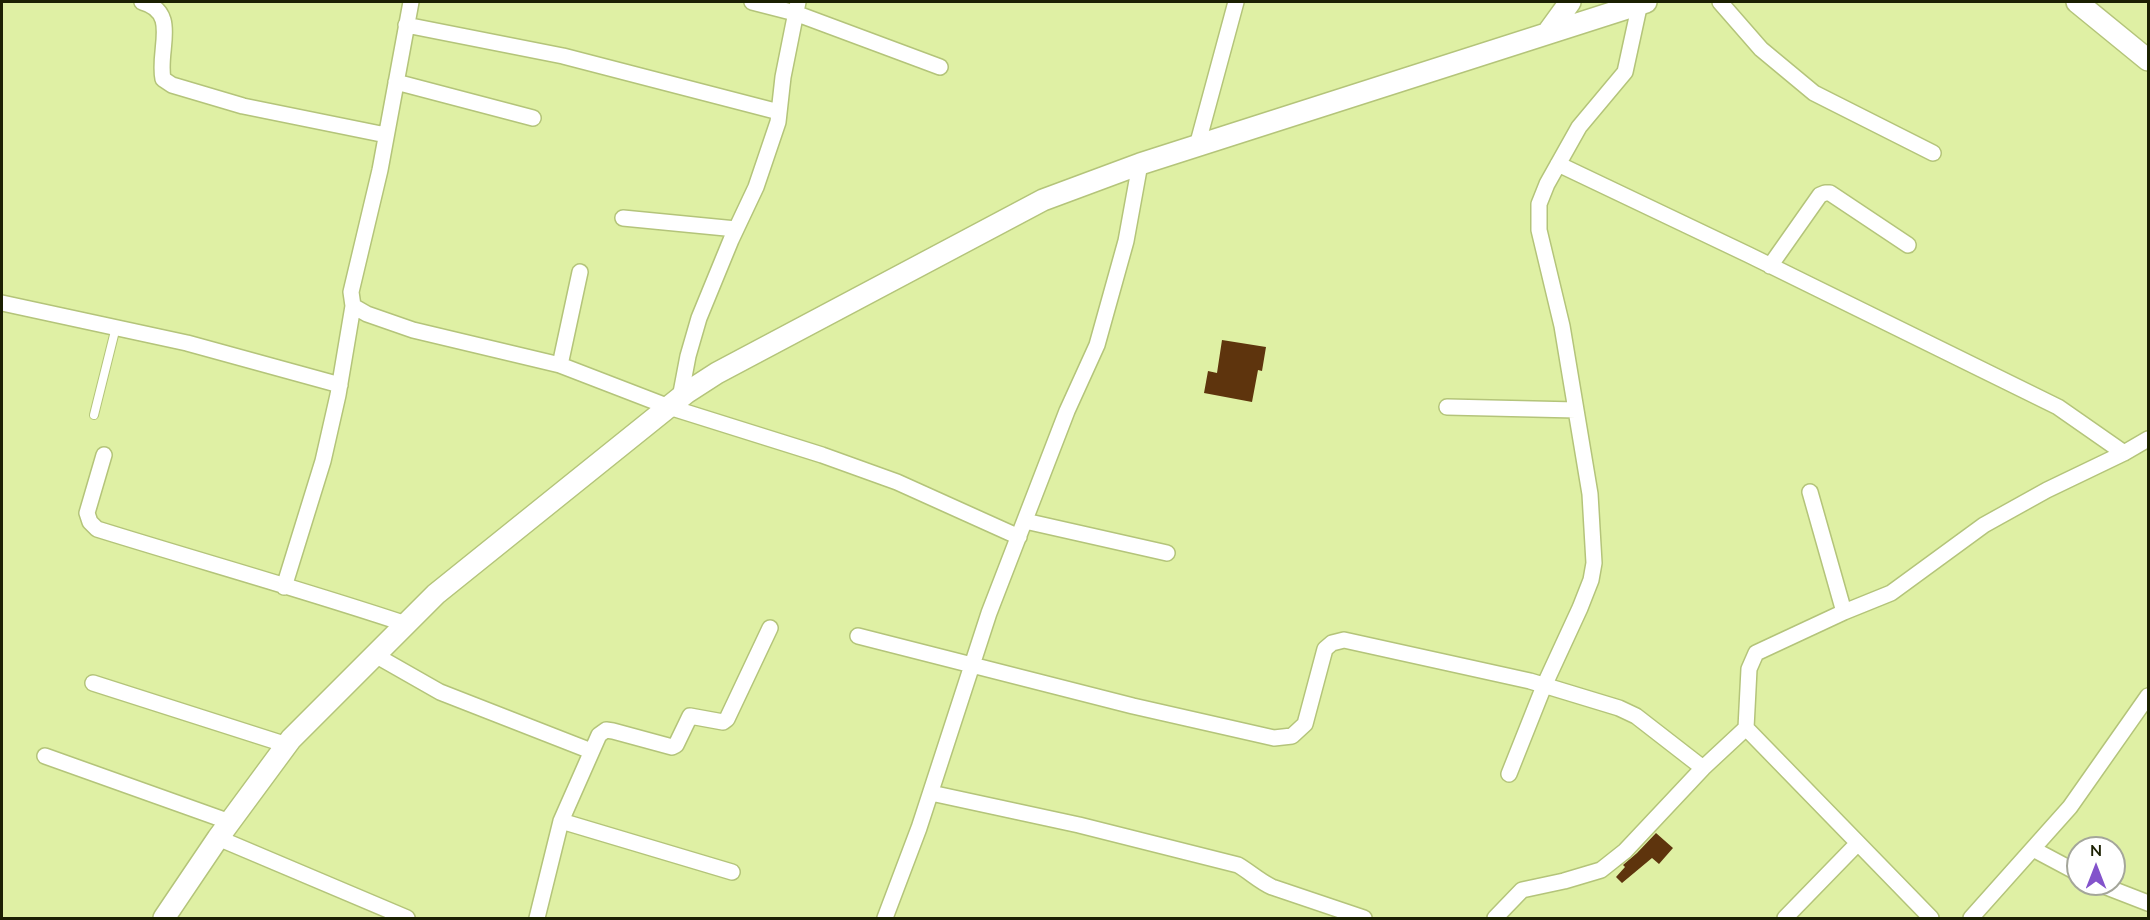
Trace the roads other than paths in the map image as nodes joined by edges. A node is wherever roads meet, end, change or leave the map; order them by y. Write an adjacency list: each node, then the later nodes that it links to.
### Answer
1 (142, 2): 17 (street)
2 (411, 2): 10 (street)
3 (752, 2): 9 (street)
4 (1236, 2): 18 (street)
5 (1570, 2): 11 (main road)
6 (1643, 2): 11 (main road); 21 (street)
7 (1720, 2): 19 (street)
8 (2077, 2): 12 (main road)
9 (797, 7): 13 (street); 15 (street)
10 (406, 25): 14 (street); 15 (street)
11 (1549, 31): 18 (main road)
12 (2148, 60)
13 (940, 67)
14 (396, 82): 16 (street); 17 (street)
15 (779, 112): 23 (street)
16 (533, 118)
17 (386, 135): 28 (street)
18 (1197, 146): 20 (main road)
19 (1933, 153)
20 (1140, 164): 32 (main road); 40 (street)
21 (1558, 164): 25 (street); 34 (street)
22 (623, 218): 23 (street)
23 (736, 229): 32 (street)
24 (1908, 245): 25 (street)
25 (1770, 266): 37 (street)
26 (580, 272): 30 (street)
27 (2, 303): 29 (street)
28 (353, 306): 30 (street); 31 (street)
29 (116, 327): 31 (street); 35 (lane)
30 (560, 365): 32 (street)
31 (340, 385): 43 (street)
32 (675, 402): 41 (street); 45 (main road)
33 (1447, 407): 34 (street)
34 (1576, 410): 51 (street)
35 (94, 415)
36 (2148, 439): 37 (street)
37 (2124, 453): 44 (street)
38 (104, 455): 43 (street)
39 (1810, 492): 44 (street)
40 (1025, 521): 41 (street); 42 (street)
41 (1018, 537): 49 (street)
42 (1167, 553)
43 (284, 586): 45 (street)
44 (1844, 612): 53 (street)
45 (406, 624): 48 (main road)
46 (770, 628): 55 (street)
47 (858, 636): 49 (street)
48 (375, 655): 54 (main road); 55 (street)
49 (972, 664): 51 (street); 59 (street)
50 (93, 682): 54 (street)
51 (1544, 686): 57 (street); 58 (street)
52 (2148, 696): 63 (street)
53 (1746, 728): 57 (street); 62 (street)
54 (287, 745): 61 (main road)
55 (591, 751): 60 (street)
56 (45, 756): 61 (street)
57 (1703, 768): 73 (street)
58 (1509, 774)
59 (931, 793): 71 (street); 72 (street)
60 (561, 821): 65 (street); 70 (street)
61 (224, 830): 68 (main road); 69 (street)
62 (1858, 843): 74 (street); 75 (street)
63 (2033, 849): 64 (street); 76 (street)
64 (2066, 867)
65 (732, 872)
66 (2126, 894): 67 (street)
67 (2148, 903)
68 (164, 918)
69 (407, 918)
70 (537, 918)
71 (885, 918)
72 (1364, 918)
73 (1495, 918)
74 (1785, 918)
75 (1931, 918)
76 (1971, 918)

